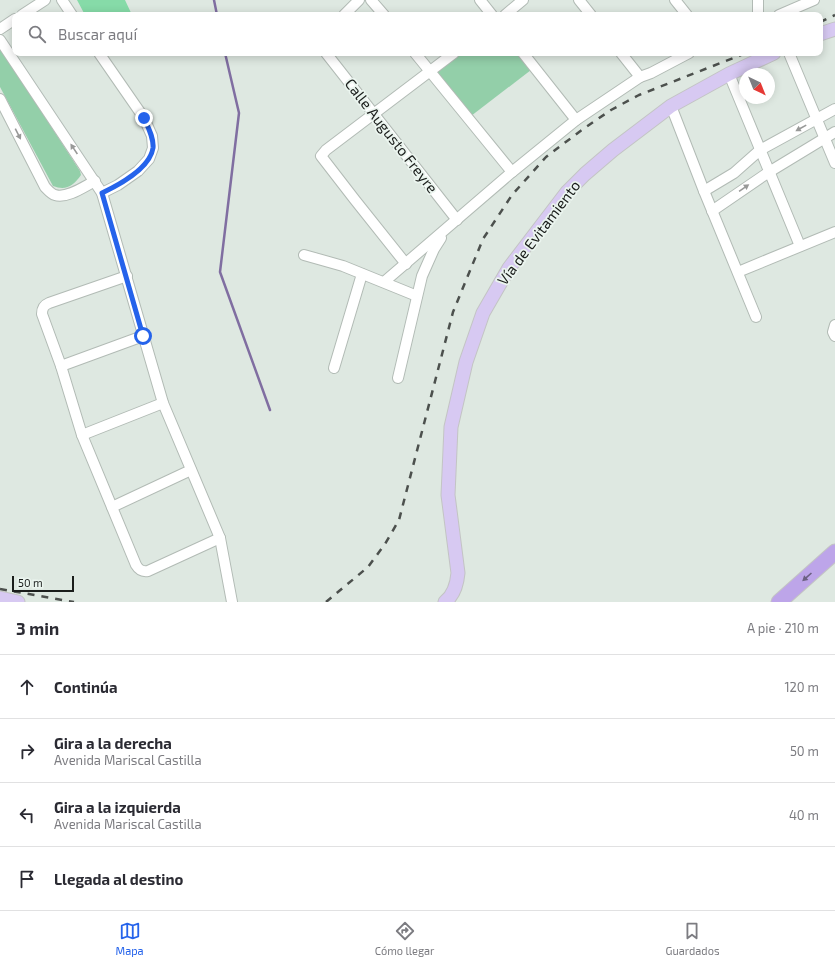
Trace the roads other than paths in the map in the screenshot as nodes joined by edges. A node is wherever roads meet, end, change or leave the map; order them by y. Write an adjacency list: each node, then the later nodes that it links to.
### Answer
1 (45, 0): 11 (street)
2 (62, 0): 12 (street)
3 (359, 0): 13 (street)
4 (372, 0): 14 (street)
5 (480, 0): 15 (street)
6 (524, 0): 16 (street)
7 (579, 0): 17 (street)
8 (675, 0): 18 (street)
9 (758, 0): 19 (street)
10 (814, 0): 20 (street)
11 (27, 12)
12 (70, 12)
13 (347, 12)
14 (382, 12)
15 (490, 12)
16 (509, 12)
17 (588, 12)
18 (685, 12)
19 (758, 12)
20 (786, 12)
21 (12, 21): 22 (street)
22 (0, 29)
23 (835, 29): 24 (main road)
24 (823, 33)
25 (0, 40): 50 (street, one-way to 25)
26 (101, 56): 52 (street)
27 (328, 56): 41 (street, Calle Augusto Freyre)
28 (418, 56): 35 (street)
29 (450, 56): 35 (street)
30 (524, 56): 43 (street)
31 (623, 56): 37 (street)
32 (683, 56): 37 (street)
33 (768, 56): 36 (main road, Vía de Evitamiento)
34 (790, 56): 42 (street)
35 (430, 71): 41 (street); 48 (street)
36 (729, 74): 39 (main road, Vía de Evitamiento); 46 (street)
37 (640, 77): 43 (street)
38 (0, 99): 50 (street, one-way to 50)
39 (671, 106): 51 (street); 80 (main road, Vía de Evitamiento)
40 (835, 109): 42 (street)
41 (374, 113): 54 (street, Calle Augusto Freyre); 58 (street)
42 (817, 119): 45 (street); 46 (street, one-way to 46)
43 (576, 120): 48 (street)
44 (835, 132): 45 (street)
45 (825, 138): 47 (street); 49 (street)
46 (760, 150): 49 (street); 51 (street)
47 (835, 163)
48 (512, 172): 54 (street)
49 (769, 172): 53 (street, one-way to 49); 56 (street)
50 (95, 181): 52 (street)
51 (704, 191): 53 (street)
52 (102, 193): 61 (street)
53 (712, 210): 59 (street)
54 (457, 220): 58 (street); 63 (street)
55 (835, 232): 56 (street)
56 (800, 246): 59 (street)
57 (304, 255): 60 (street)
58 (406, 264): 62 (street)
59 (738, 272): 64 (street)
60 (362, 274): 62 (street); 69 (street)
61 (127, 276): 66 (street); 68 (street)
62 (384, 282): 63 (street)
63 (417, 296): 70 (street)
64 (756, 316)
65 (835, 325): 67 (street)
66 (143, 336): 68 (street); 71 (street)
67 (835, 336)
68 (61, 366): 72 (street)
69 (334, 368)
70 (398, 378)
71 (163, 402): 72 (street); 73 (street)
72 (82, 435): 74 (street)
73 (191, 470): 74 (street); 75 (street)
74 (112, 508): 75 (street)
75 (220, 538): 79 (street)
76 (835, 552): 81 (highway, one-way to 81)
77 (0, 598): 78 (main road)
78 (18, 602)
79 (232, 602)
80 (445, 602)
81 (779, 602)

